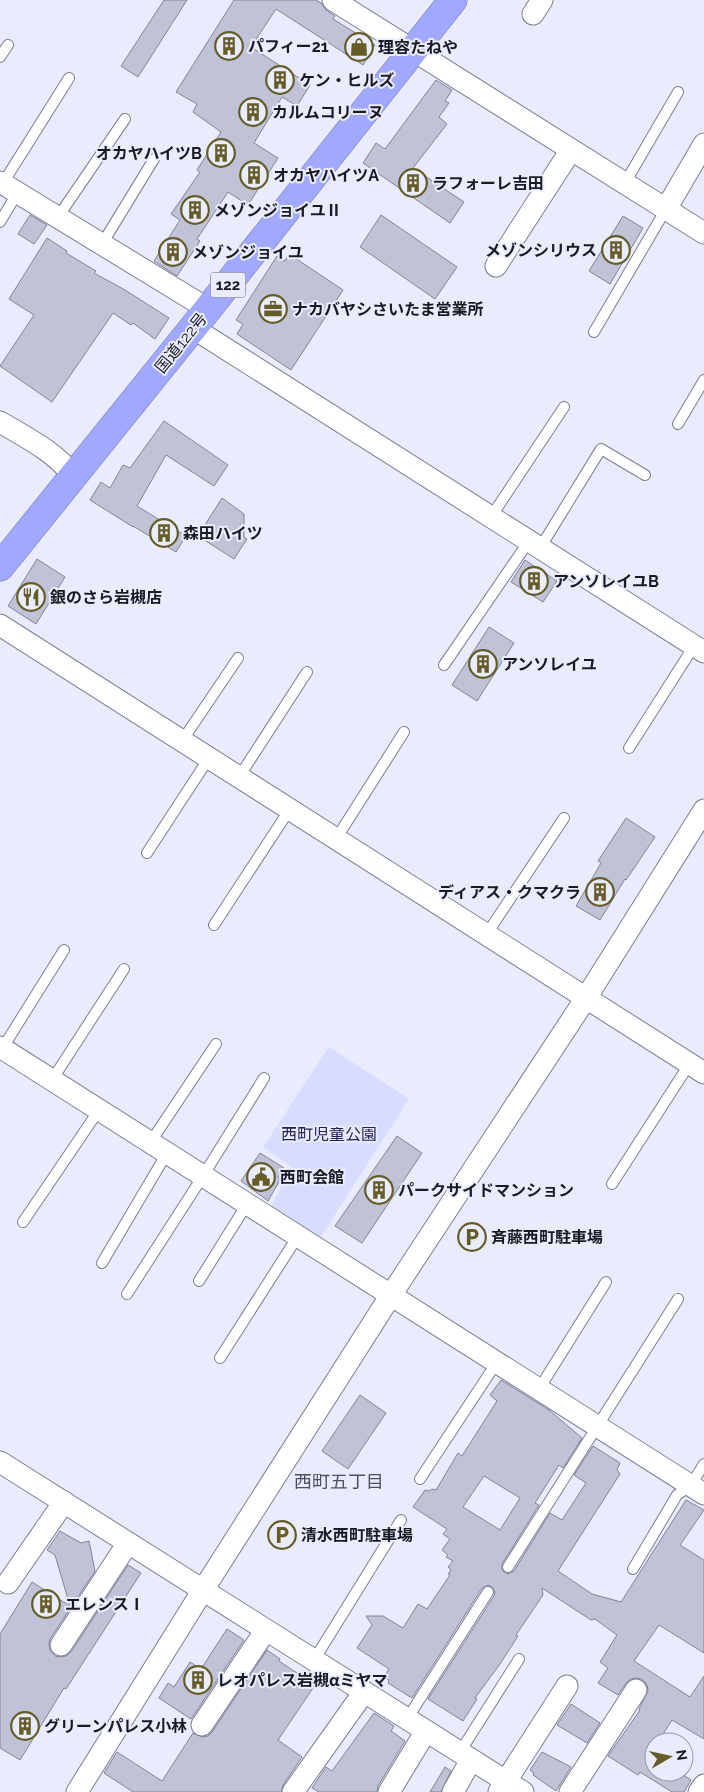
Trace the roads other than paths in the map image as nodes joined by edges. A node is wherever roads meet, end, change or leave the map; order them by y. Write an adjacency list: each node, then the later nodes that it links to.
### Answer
1 (333, 0): 4 (street)
2 (453, 0): 4 (highway, 国道122号 / 122)
3 (8, 45): 5 (lane)
4 (413, 51): 10 (street); 20 (highway, 国道122号 / 122)
5 (0, 57)
6 (69, 78): 13 (lane)
7 (678, 92): 12 (lane)
8 (125, 119): 15 (lane)
9 (704, 144): 14 (street)
10 (570, 150): 12 (street); 19 (street)
11 (154, 159): 18 (lane)
12 (625, 183): 14 (street)
13 (7, 186): 15 (street); 16 (lane)
14 (666, 209): 17 (street); 21 (lane)
15 (58, 217): 18 (street)
16 (0, 222)
17 (704, 233)
18 (102, 244): 20 (street)
19 (496, 266)
20 (201, 319): 27 (highway, 国道122号 / 122); 28 (street)
21 (594, 332)
22 (704, 380): 25 (lane)
23 (564, 407): 28 (lane)
24 (0, 422): 27 (street)
25 (678, 424)
26 (645, 475): 29 (lane)
27 (73, 476): 30 (highway, 国道122号 / 122)
28 (491, 517): 29 (street)
29 (535, 545): 32 (street); 34 (lane)
30 (0, 567)
31 (0, 625): 37 (street)
32 (699, 649): 38 (lane)
33 (238, 658): 37 (lane)
34 (444, 665)
35 (307, 672): 40 (lane)
36 (404, 732): 44 (lane)
37 (182, 741): 39 (street)
38 (629, 748)
39 (209, 758): 40 (street); 45 (lane)
40 (239, 777): 41 (street)
41 (290, 810): 44 (street); 46 (lane)
42 (704, 810): 50 (street)
43 (564, 818): 47 (lane)
44 (336, 839): 47 (street)
45 (147, 853)
46 (214, 925)
47 (486, 935): 50 (street)
48 (64, 950): 52 (lane)
49 (124, 969): 55 (lane)
50 (586, 998): 53 (street); 67 (street)
51 (216, 1044): 57 (lane)
52 (1, 1048): 55 (street)
53 (697, 1068): 59 (lane)
54 (264, 1078): 58 (lane)
55 (52, 1080): 56 (street)
56 (99, 1110): 57 (street); 61 (lane)
57 (159, 1148): 58 (street); 63 (lane)
58 (203, 1176): 60 (street); 66 (lane)
59 (612, 1184)
60 (247, 1204): 62 (street); 64 (lane)
61 (23, 1222)
62 (298, 1236): 67 (street); 69 (lane)
63 (102, 1263)
64 (199, 1281)
65 (606, 1282): 71 (lane)
66 (127, 1294)
67 (391, 1295): 70 (street); 83 (street)
68 (678, 1299): 72 (lane)
69 (220, 1358)
70 (497, 1362): 71 (street); 75 (lane)
71 (540, 1389): 72 (street)
72 (597, 1425): 76 (street); 80 (lane)
73 (0, 1462): 77 (street)
74 (704, 1464): 76 (lane)
75 (420, 1479)
76 (697, 1489): 81 (lane)
77 (64, 1502): 79 (street); 82 (street)
78 (401, 1520): 88 (lane)
79 (128, 1542): 83 (street); 86 (street)
80 (508, 1567)
81 (633, 1569)
82 (8, 1583)
83 (203, 1590): 85 (street); 98 (street)
84 (488, 1592): 92 (lane)
85 (266, 1630): 88 (street); 93 (street)
86 (61, 1645)
87 (518, 1659): 95 (lane)
88 (314, 1660): 91 (street)
89 (567, 1686): 97 (street)
90 (636, 1690): 102 (street)
91 (364, 1692): 92 (street); 99 (street)
92 (408, 1719): 94 (street)
93 (202, 1725)
94 (426, 1731): 95 (street); 100 (street)
95 (466, 1756): 97 (street); 101 (street)
96 (704, 1785): 103 (street)
97 (509, 1789)
98 (77, 1792)
99 (293, 1792)
100 (389, 1792)
101 (453, 1792)
102 (570, 1792)
103 (699, 1792)

